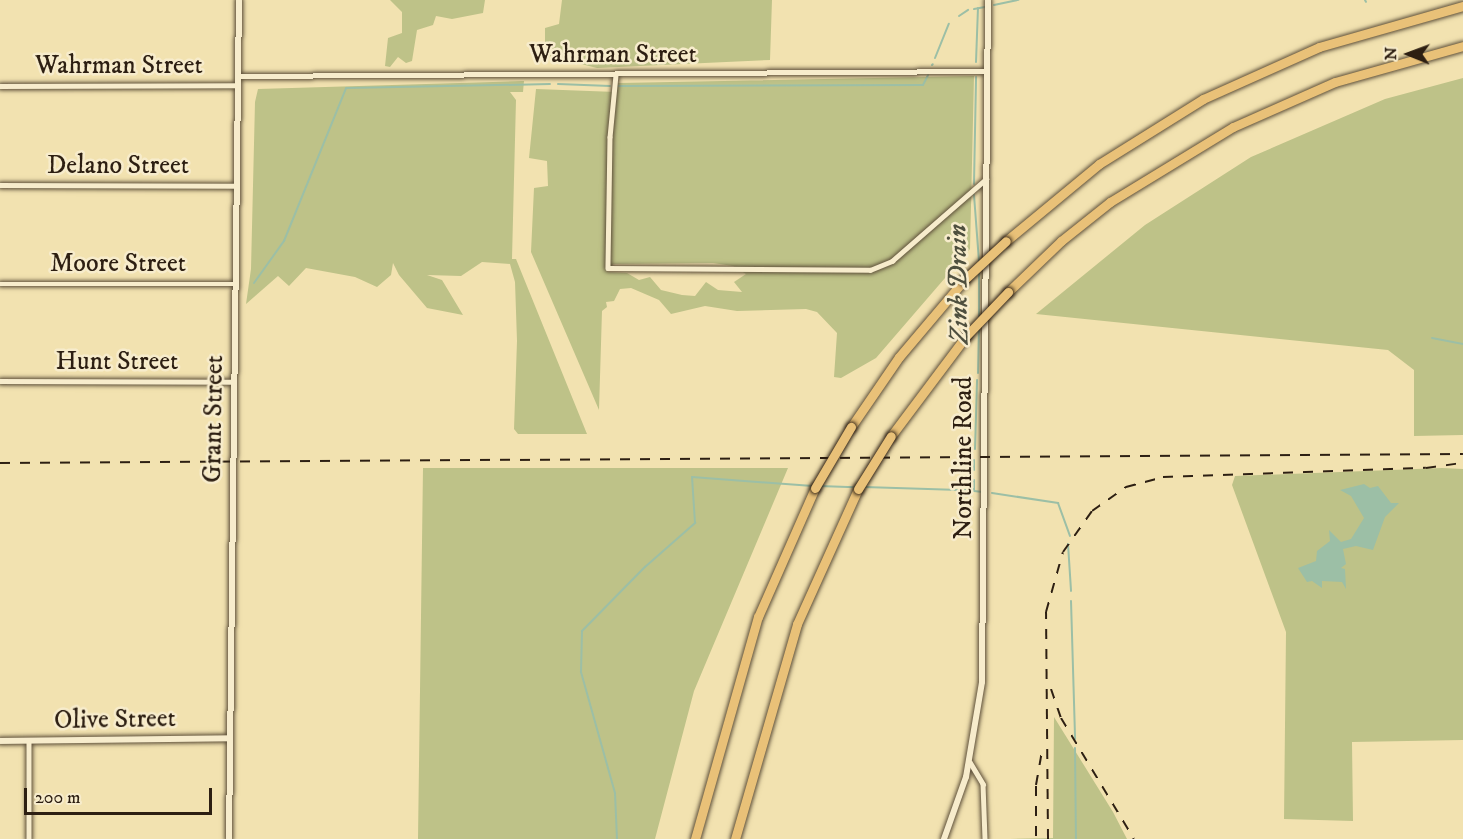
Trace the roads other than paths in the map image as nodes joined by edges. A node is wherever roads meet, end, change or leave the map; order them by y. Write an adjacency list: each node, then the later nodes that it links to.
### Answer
1 (239, 0): 7 (street, Grant Street)
2 (988, 0): 5 (street, Northline Road)
3 (1463, 6): 23 (highway, bridge)
4 (1463, 46): 24 (highway, bridge)
5 (987, 71): 6 (street, Wahrman Street); 10 (street, Northline Road)
6 (616, 75): 7 (street, Wahrman Street); 10 (street)
7 (239, 76): 8 (street, Grant Street)
8 (238, 85): 9 (street, Wahrman Street); 12 (street, Grant Street)
9 (0, 86)
10 (986, 179): 20 (street, Northline Road)
11 (0, 185): 12 (street, Delano Street)
12 (237, 186): 14 (street, Grant Street)
13 (0, 284): 14 (street, Moore Street)
14 (235, 284): 16 (street, Grant Street)
15 (0, 381): 16 (street, Hunt Street)
16 (234, 382): 17 (street, Grant Street)
17 (230, 738): 19 (street, Olive Street); 22 (street, Grant Street)
18 (0, 741): 19 (street, Olive Street)
19 (29, 741): 21 (street)
20 (970, 762): 25 (street, Northline Road); 26 (street)
21 (29, 839)
22 (229, 839)
23 (695, 839)
24 (735, 839)
25 (944, 839)
26 (985, 839)

